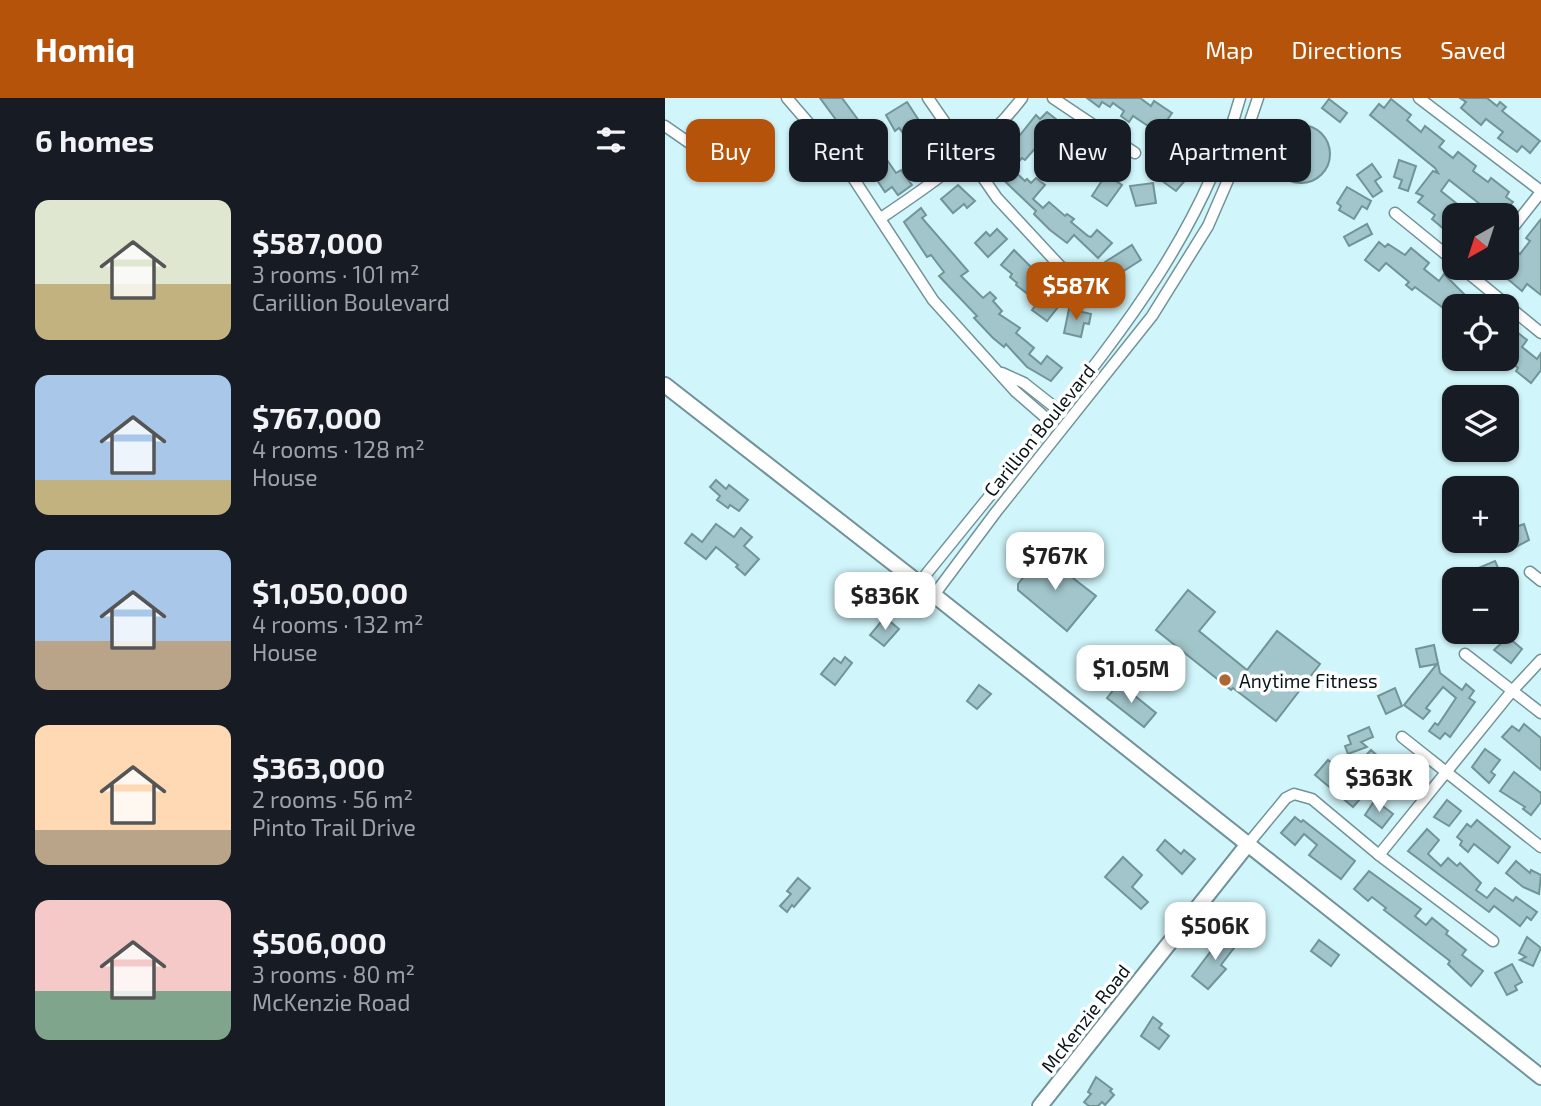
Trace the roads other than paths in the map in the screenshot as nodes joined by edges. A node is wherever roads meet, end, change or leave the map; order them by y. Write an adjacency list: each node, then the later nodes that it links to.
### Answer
1 (787, 98): 17 (street)
2 (928, 98): 8 (street)
3 (1022, 98): 9 (street)
4 (1053, 98): 12 (street)
5 (1240, 98): 25 (street, Carillion Boulevard)
6 (1258, 98): 26 (street, Carillion Boulevard)
7 (1419, 98): 15 (street)
8 (942, 119)
9 (1004, 119)
10 (665, 126): 11 (street)
11 (686, 141)
12 (1135, 153)
13 (932, 182): 17 (street)
14 (984, 182): 20 (street)
15 (1541, 192): 18 (street)
16 (1395, 213): 19 (street)
17 (881, 218): 23 (street)
18 (1519, 220)
19 (1442, 251)
20 (1084, 280)
21 (1477, 280): 22 (street)
22 (1541, 333)
23 (999, 371): 25 (street); 27 (street)
24 (665, 385): 31 (main road)
25 (1059, 410): 26 (street); 27 (street, Carillion Boulevard)
26 (1070, 419): 28 (street, Carillion Boulevard)
27 (1050, 421): 28 (street); 31 (street, Carillion Boulevard)
28 (1061, 430): 32 (street, Carillion Boulevard)
29 (1529, 572): 30 (street)
30 (1541, 581)
31 (919, 583): 32 (main road)
32 (934, 595): 39 (main road)
33 (1465, 654): 35 (street)
34 (1541, 660): 35 (street)
35 (1512, 691): 36 (street); 38 (street)
36 (1541, 713)
37 (1402, 737): 38 (street)
38 (1446, 772): 40 (street); 41 (street)
39 (1248, 844): 41 (street, McKenzie Road); 43 (main road); 44 (main road, McKenzie Road)
40 (1541, 847)
41 (1379, 855): 42 (street)
42 (1493, 941)
43 (1541, 1077)
44 (1039, 1106)

